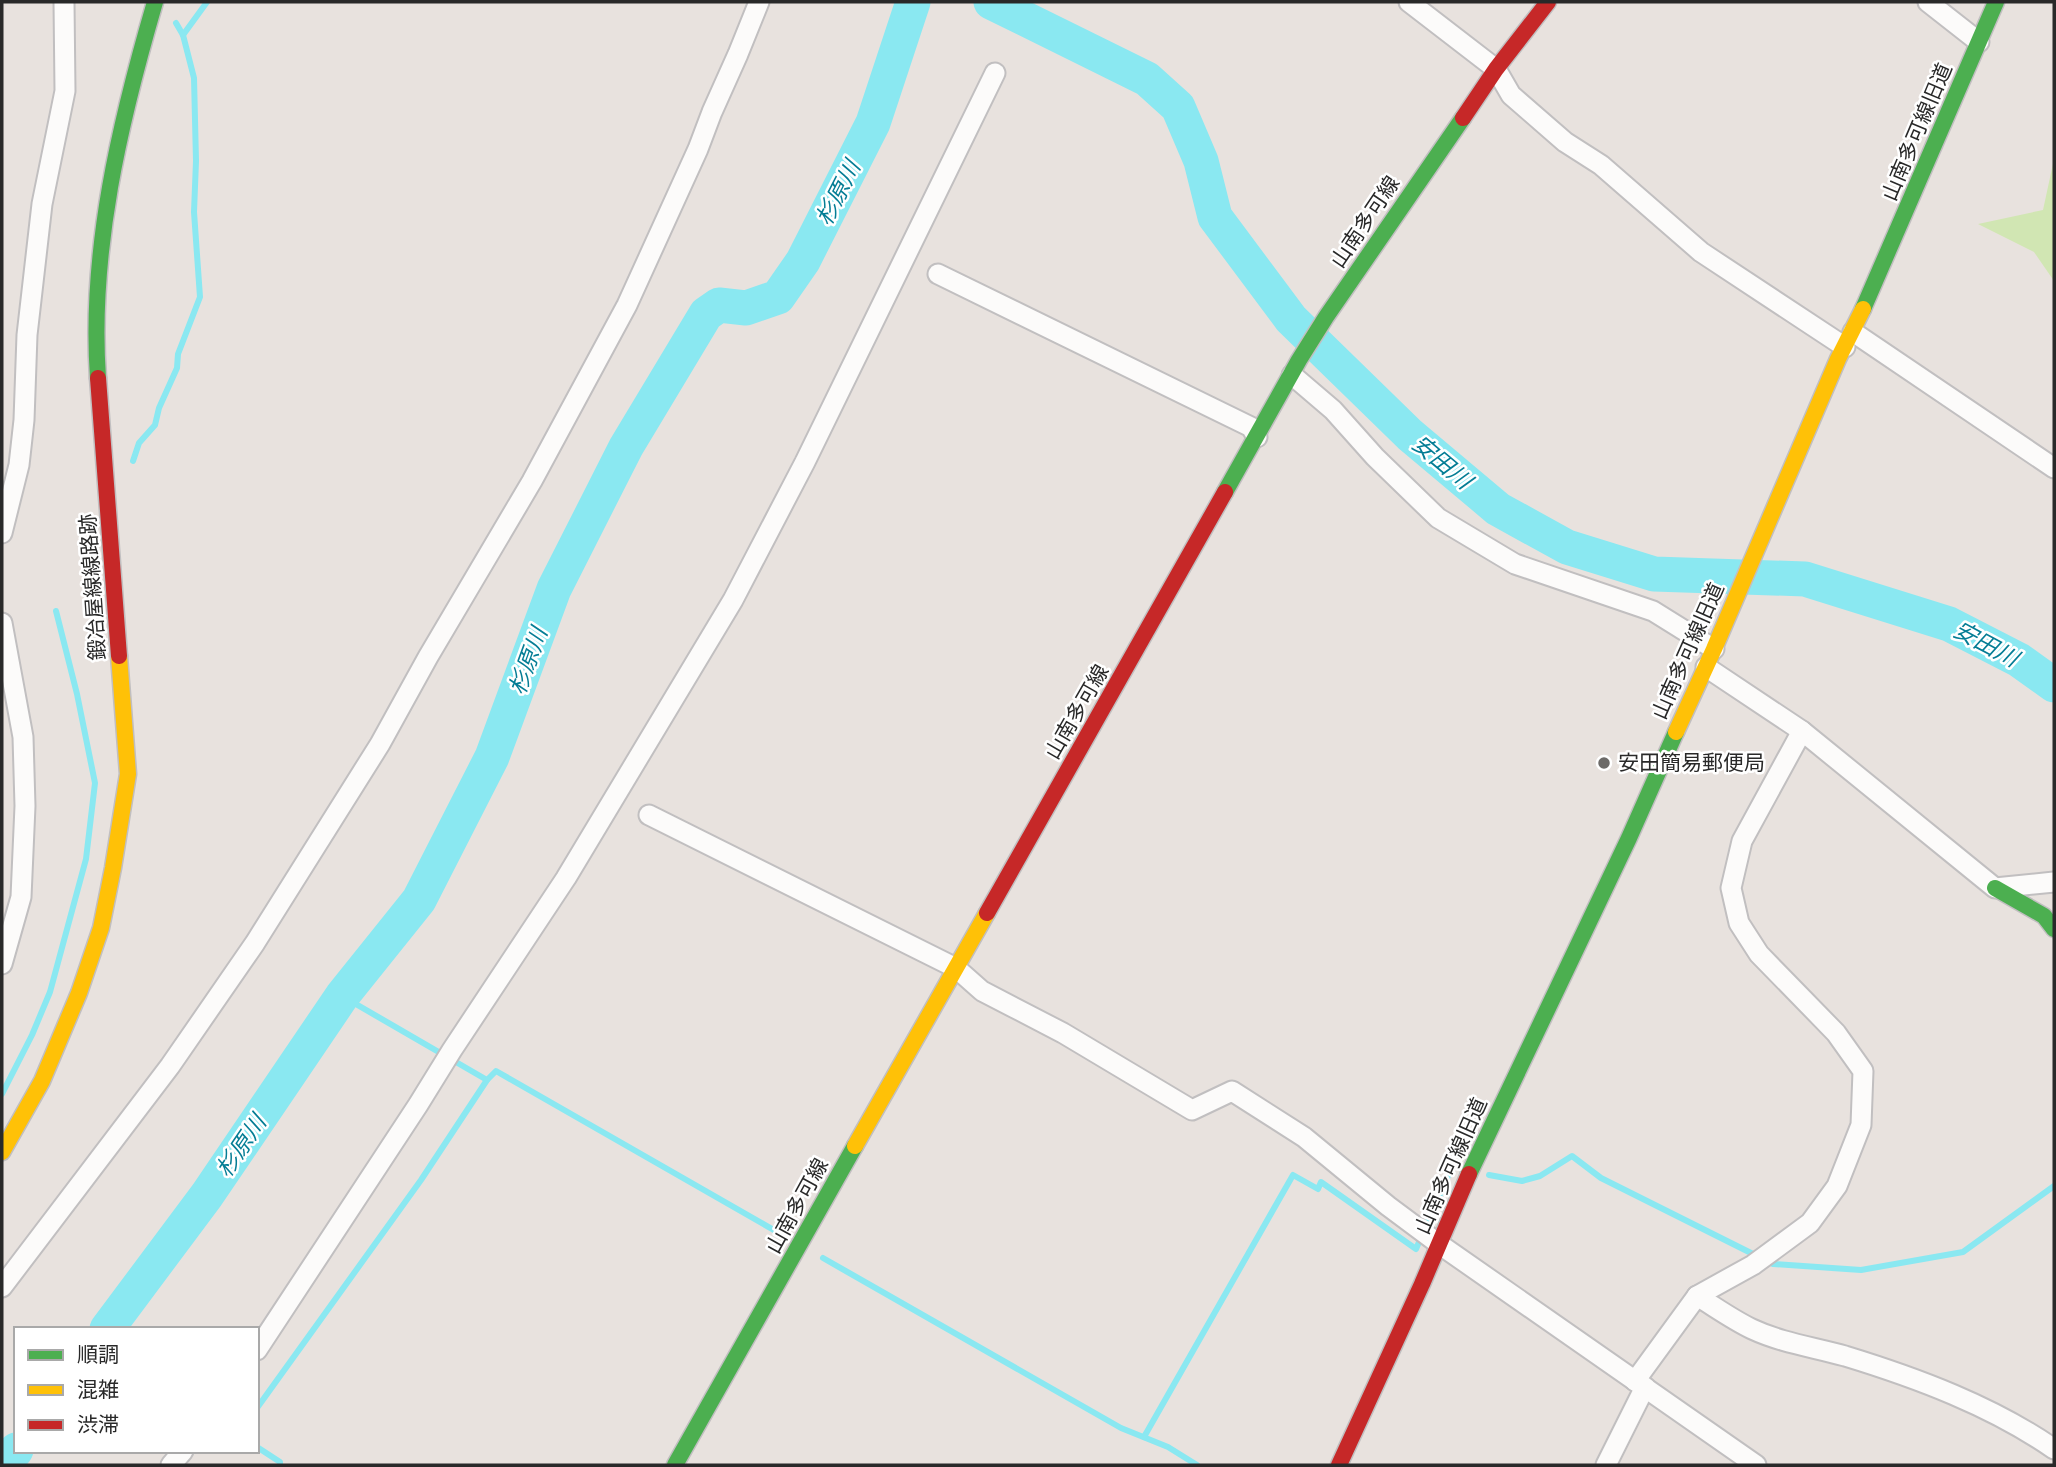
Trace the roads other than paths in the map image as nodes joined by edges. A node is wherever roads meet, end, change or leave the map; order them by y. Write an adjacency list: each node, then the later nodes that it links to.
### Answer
1 (64, 2): 16 (street)
2 (155, 2): 26 (street, 鍛冶屋線線路跡)
3 (758, 2): 28 (street)
4 (1409, 2): 9 (street)
5 (1548, 2): 9 (street, 山南多可線)
6 (1928, 2): 8 (street)
7 (1996, 2): 8 (street, 山南多可線旧道)
8 (1979, 42): 12 (street, 山南多可線旧道)
9 (1496, 69): 12 (street); 13 (street, 山南多可線)
10 (995, 73): 30 (street)
11 (937, 274): 14 (street)
12 (1849, 339): 15 (street); 18 (street, 山南多可線旧道)
13 (1296, 367): 14 (street, 山南多可線); 18 (street)
14 (1257, 437): 25 (street, 山南多可線)
15 (2054, 468)
16 (2, 533)
17 (2, 623): 24 (street)
18 (1710, 658): 19 (street); 27 (street, 山南多可線旧道)
19 (1802, 731): 22 (street); 29 (street)
20 (649, 815): 25 (street)
21 (2054, 882): 22 (street)
22 (1995, 888): 23 (street)
23 (2054, 929)
24 (2, 964)
25 (956, 968): 27 (street); 33 (street, 山南多可線)
26 (2, 1152)
27 (1439, 1244): 31 (street); 34 (street, 山南多可線旧道)
28 (2, 1287)
29 (1697, 1296): 31 (street); 32 (street)
30 (259, 1347)
31 (1640, 1384): 35 (street); 36 (street)
32 (2054, 1450)
33 (675, 1465)
34 (1339, 1465)
35 (1606, 1465)
36 (1756, 1465)

